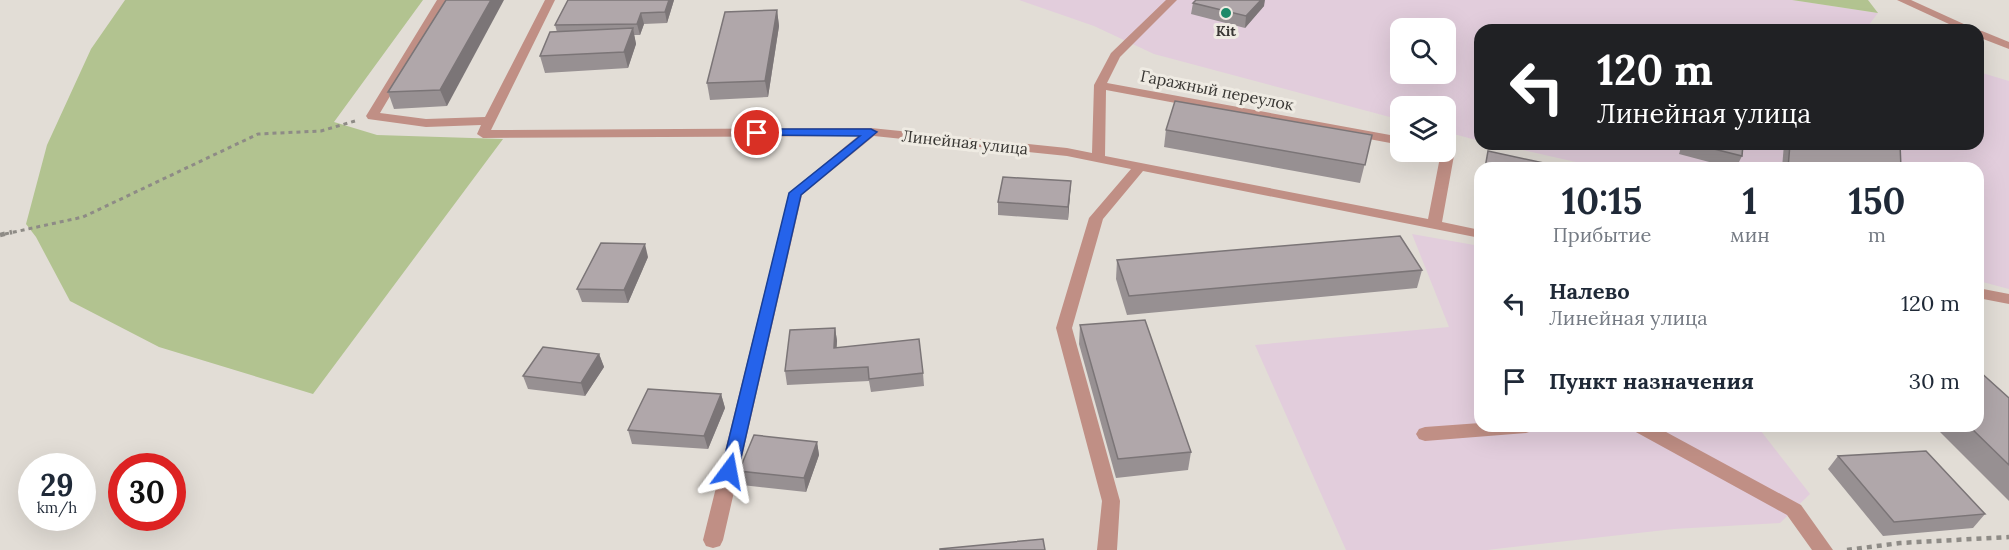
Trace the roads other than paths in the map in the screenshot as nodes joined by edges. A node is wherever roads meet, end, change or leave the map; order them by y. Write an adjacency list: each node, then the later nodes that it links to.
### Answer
1 (442, 0): 9 (street)
2 (551, 0): 9 (street)
3 (1172, 0): 8 (street)
4 (1902, 0): 5 (street)
5 (1957, 24)
6 (1984, 36): 7 (street)
7 (2009, 46)
8 (1100, 85): 11 (street, Гаражный переулок); 12 (street)
9 (490, 120): 10 (street, Линейная улица)
10 (871, 132): 12 (street, Линейная улица); 22 (street)
11 (1390, 139)
12 (1098, 159): 14 (street, Линейная улица)
13 (1447, 162): 15 (street)
14 (1139, 168): 15 (street, Линейная улица); 23 (street)
15 (1434, 225): 16 (street, Линейная улица)
16 (1474, 233)
17 (1984, 294): 18 (street)
18 (2009, 299)
19 (1474, 430): 21 (street)
20 (1651, 432): 24 (street)
21 (1425, 434)
22 (713, 540)
23 (1107, 550)
24 (1823, 550)

